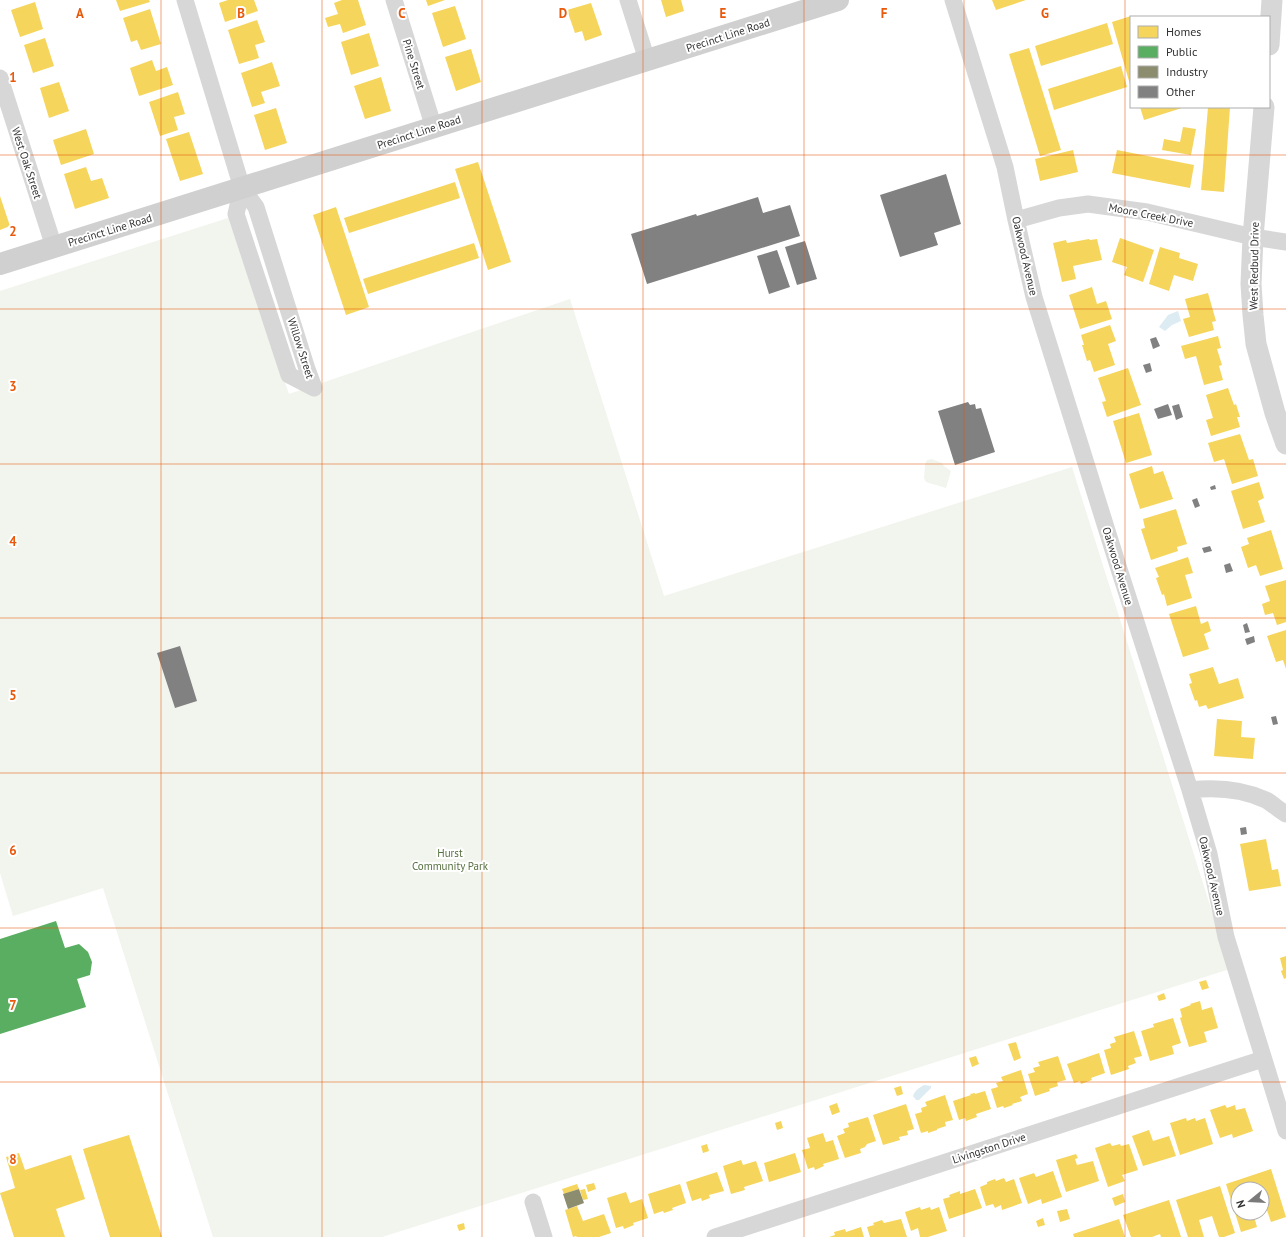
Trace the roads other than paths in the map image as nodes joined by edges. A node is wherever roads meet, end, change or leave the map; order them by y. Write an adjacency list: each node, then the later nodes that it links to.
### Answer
1 (185, 0): 12 (street, Willow Street)
2 (394, 0): 11 (street, Pine Street)
3 (628, 0): 8 (street)
4 (838, 0): 8 (main road, Precinct Line Road)
5 (953, 0): 13 (street, Oakwood Avenue)
6 (1272, 0): 7 (street)
7 (1270, 30)
8 (647, 60): 11 (main road, Precinct Line Road)
9 (0, 78): 16 (street, West Oak Street)
10 (1264, 108): 14 (street, West Redbud Drive)
11 (434, 128): 12 (main road, Precinct Line Road)
12 (242, 188): 12 (street, Willow Street); 16 (main road, Precinct Line Road)
13 (1016, 220): 14 (street, Moore Creek Drive); 19 (street, Oakwood Avenue)
14 (1253, 237): 15 (street, Moore Creek Drive); 18 (street, West Redbud Drive)
15 (1286, 242)
16 (54, 247): 17 (main road, Precinct Line Road)
17 (0, 264)
18 (1286, 444)
19 (1190, 790): 20 (street); 21 (street, Oakwood Avenue)
20 (1286, 814)
21 (1263, 1059): 22 (street, Oakwood Avenue); 25 (street, Livingston Drive)
22 (1286, 1131)
23 (533, 1202): 24 (street)
24 (544, 1237)
25 (715, 1237)

